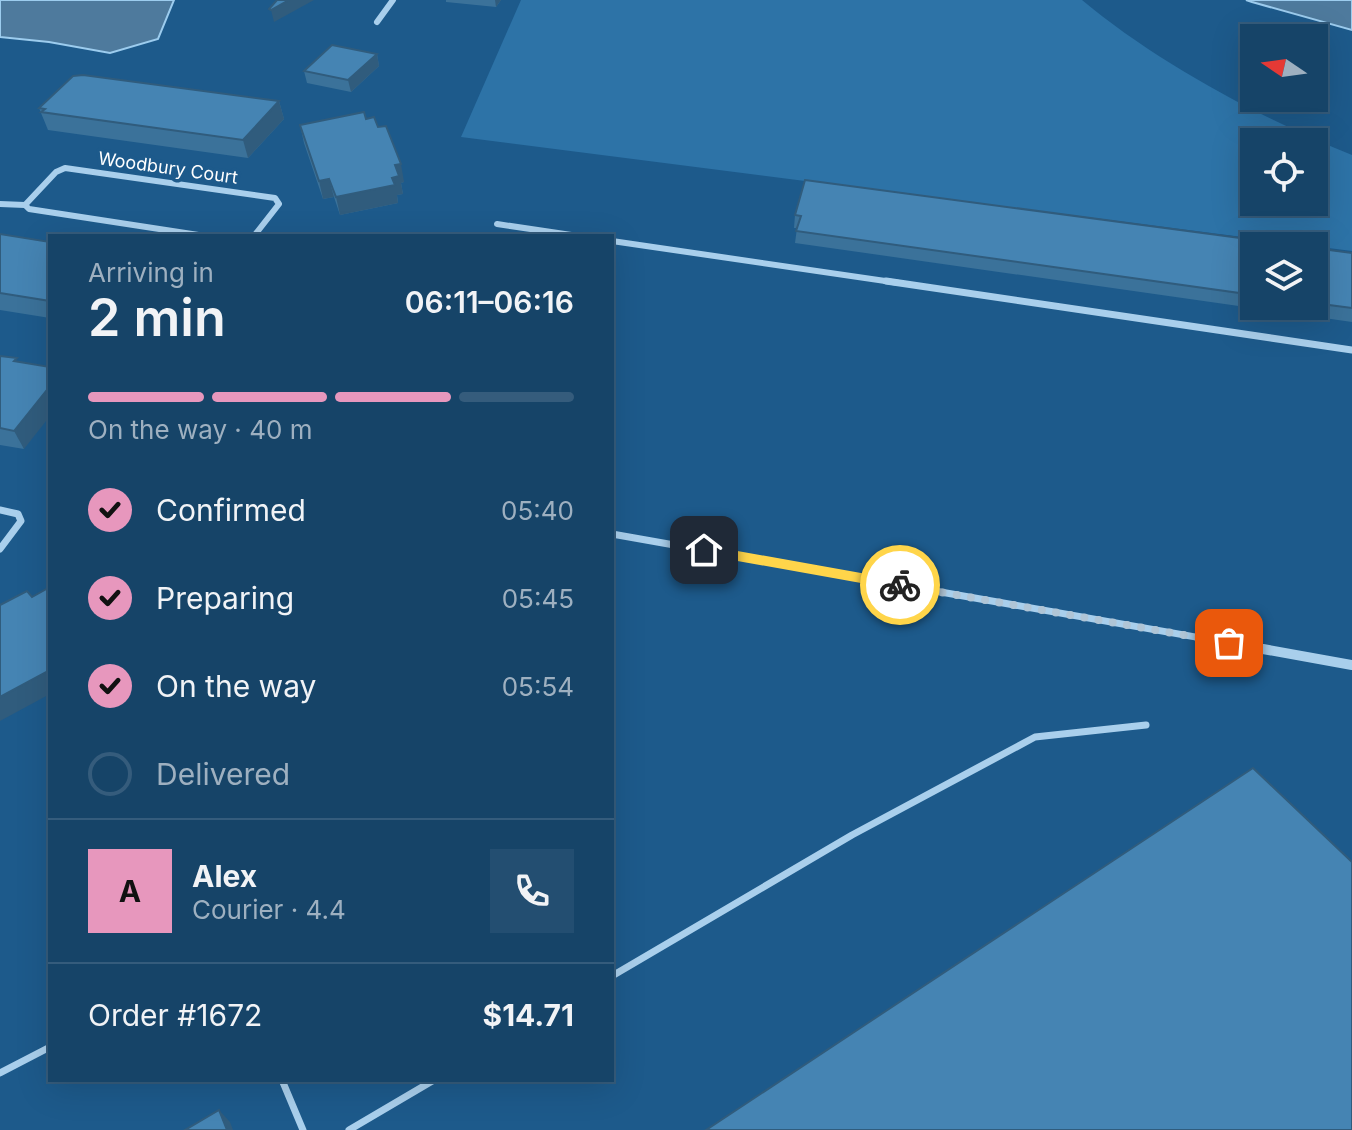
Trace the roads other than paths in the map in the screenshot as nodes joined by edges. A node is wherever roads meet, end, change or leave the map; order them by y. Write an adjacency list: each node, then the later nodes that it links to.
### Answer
1 (393, 0): 2 (street)
2 (377, 22)
3 (0, 204): 4 (street)
4 (25, 205): 6 (street); 7 (street, Woodbury Court)
5 (497, 224): 8 (street)
6 (192, 234)
7 (256, 234)
8 (564, 234)
9 (614, 241): 10 (street)
10 (1352, 350)
11 (0, 510): 13 (street)
12 (614, 534): 14 (street)
13 (0, 549)
14 (1352, 665)
15 (1146, 725): 16 (lane)
16 (614, 975)
17 (48, 1048): 18 (lane)
18 (0, 1073)
19 (283, 1082): 21 (lane)
20 (431, 1082): 22 (lane)
21 (303, 1130)
22 (349, 1130)

